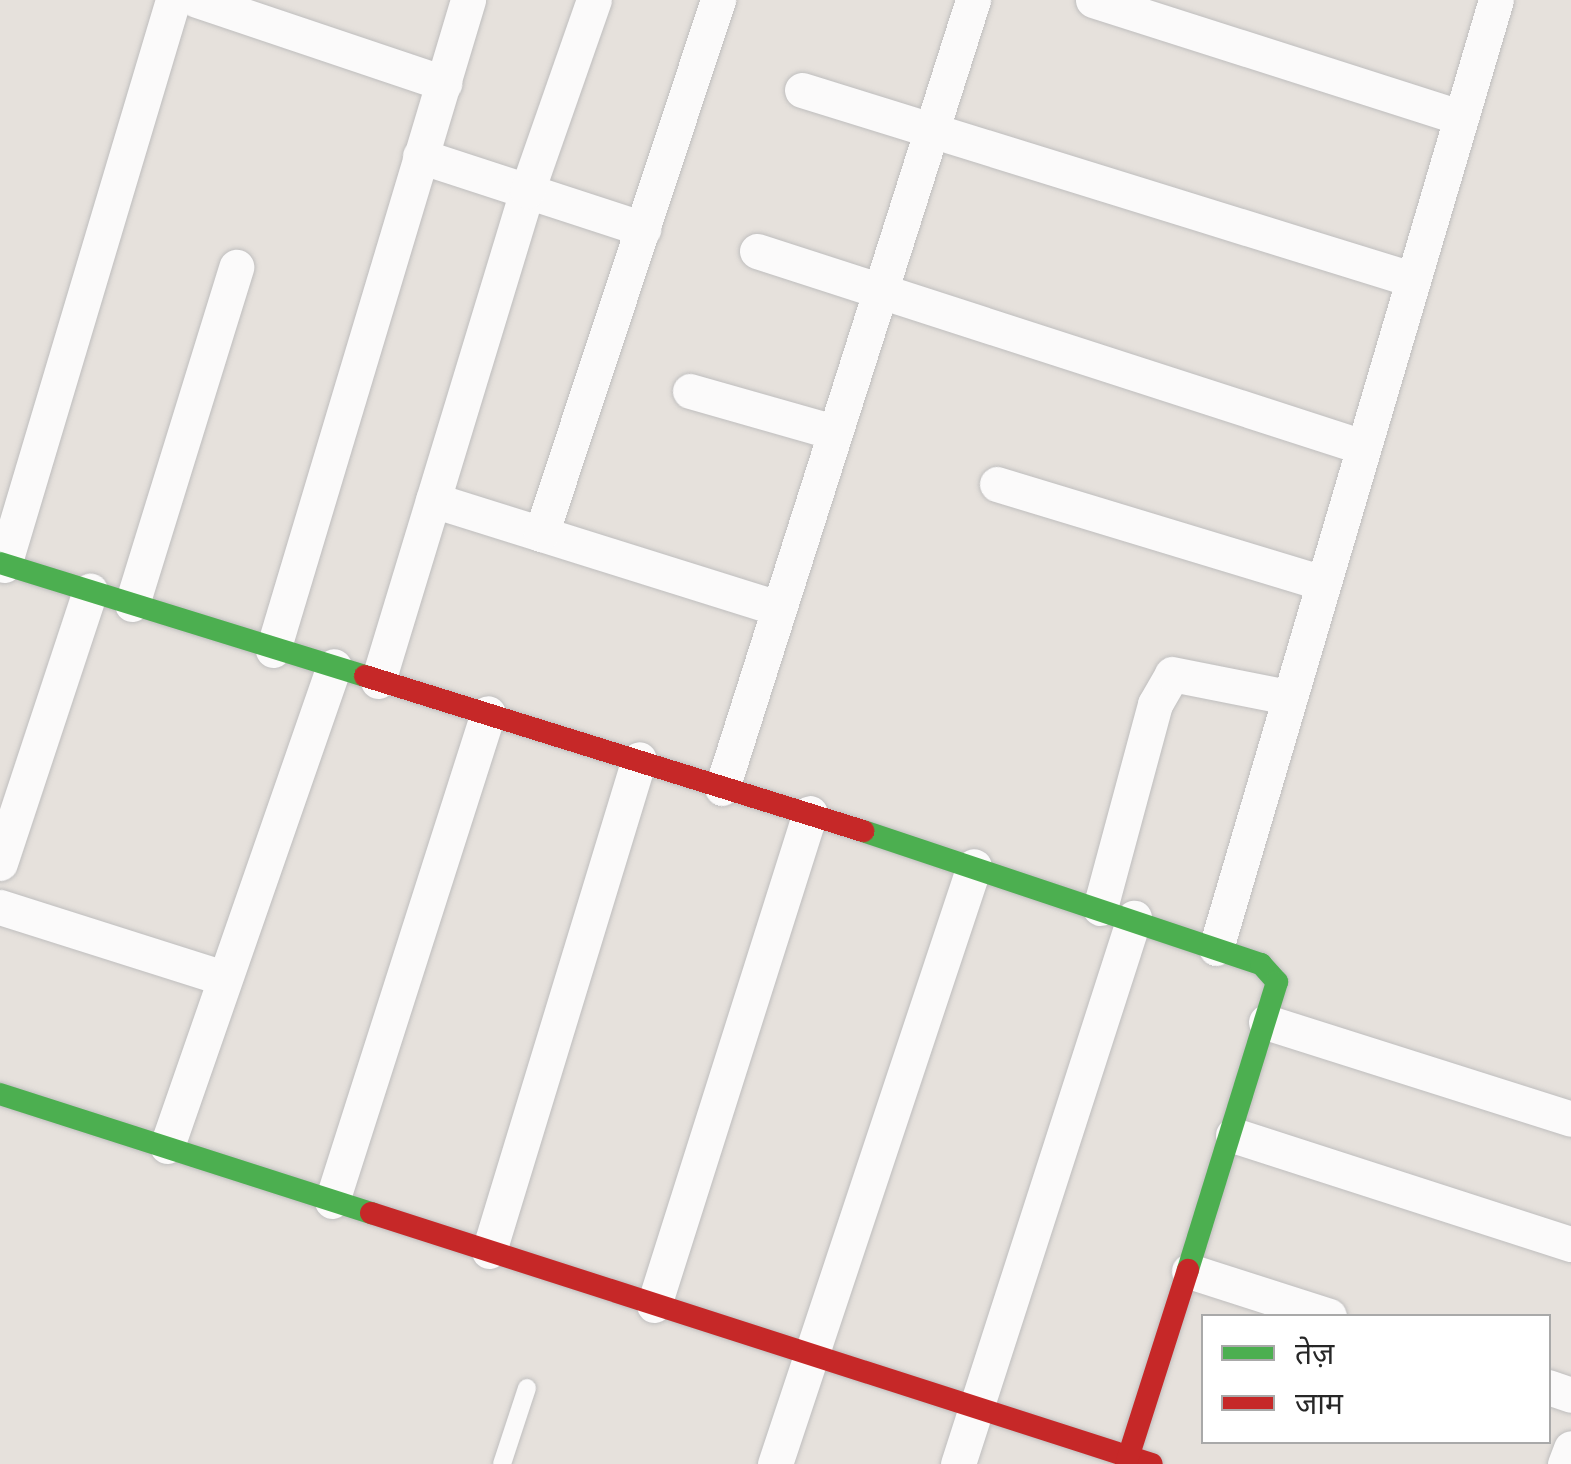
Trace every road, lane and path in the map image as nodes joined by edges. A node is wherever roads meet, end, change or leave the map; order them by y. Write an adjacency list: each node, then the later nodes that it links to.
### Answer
1 (174, 0): 26 (street)
2 (197, 0): 9 (street)
3 (468, 0): 9 (street)
4 (594, 0): 14 (street)
5 (718, 0): 15 (street)
6 (973, 0): 12 (street)
7 (1093, 0): 11 (street)
8 (1496, 0): 11 (street)
9 (444, 83): 13 (street)
10 (802, 90): 12 (street)
11 (1460, 117): 18 (street)
12 (933, 130): 18 (street); 19 (street)
13 (420, 156): 14 (street); 31 (street)
14 (527, 192): 15 (street); 24 (street)
15 (643, 229): 25 (street)
16 (756, 250): 19 (street)
17 (236, 267): 29 (street)
18 (1411, 279): 22 (street)
19 (879, 288): 21 (street); 22 (street)
20 (690, 391): 21 (street)
21 (834, 432): 30 (street)
22 (1360, 446): 27 (street)
23 (998, 484): 27 (street)
24 (434, 500): 25 (street); 33 (street)
25 (542, 534): 30 (street)
26 (2, 564): 28 (street)
27 (1320, 582): 34 (street)
28 (90, 591): 29 (street); 39 (street)
29 (132, 604): 31 (street)
30 (778, 608): 37 (street)
31 (273, 650): 32 (street)
32 (334, 666): 33 (street); 44 (street)
33 (378, 681): 35 (street)
34 (1288, 697): 42 (street); 43 (street)
35 (488, 713): 36 (street); 50 (street)
36 (639, 759): 37 (street); 52 (street)
37 (722, 788): 38 (street)
38 (810, 813): 40 (street); 54 (street)
39 (0, 863)
40 (974, 866): 42 (street); 56 (street)
41 (0, 906): 44 (street)
42 (1117, 913): 43 (street); 58 (street)
43 (1216, 948): 45 (street)
44 (224, 978): 49 (street)
45 (1266, 1022): 47 (street); 48 (street)
46 (0, 1094): 49 (street)
47 (1571, 1118)
48 (1233, 1135): 51 (street); 53 (street)
49 (167, 1146): 50 (street)
50 (332, 1201): 52 (street)
51 (1571, 1244)
52 (489, 1251): 54 (street)
53 (1189, 1271): 55 (street); 60 (street)
54 (654, 1306): 56 (street)
55 (1324, 1314)
56 (814, 1356): 58 (street); 62 (street)
57 (527, 1388): 61 (lane)
58 (976, 1408): 60 (street); 63 (street)
59 (1571, 1448): 65 (street)
60 (1128, 1460): 64 (street)
61 (502, 1464)
62 (775, 1464)
63 (958, 1464)
64 (1152, 1464)
65 (1565, 1464)

